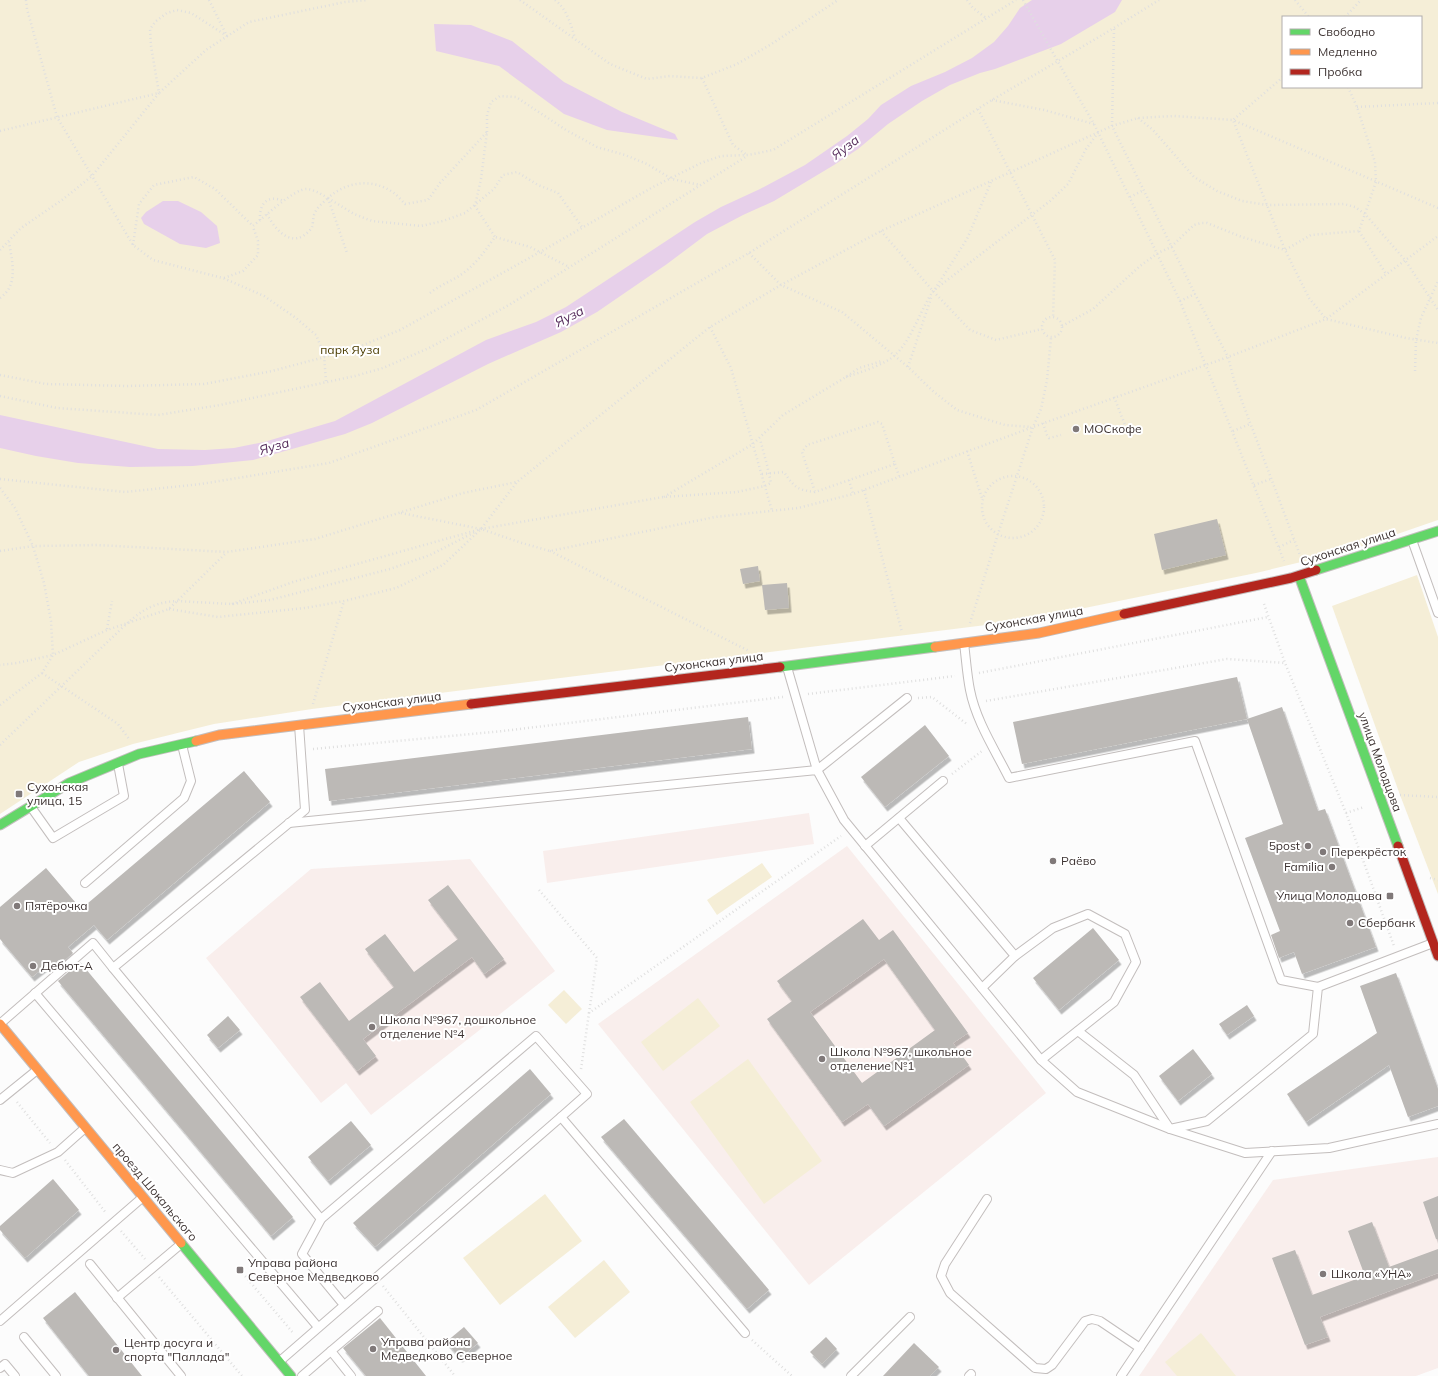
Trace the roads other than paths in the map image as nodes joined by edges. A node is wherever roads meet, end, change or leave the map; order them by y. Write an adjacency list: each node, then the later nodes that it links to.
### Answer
1 (1438, 531): 2 (street, Сухонская улица)
2 (1412, 540): 3 (street, Сухонская улица); 4 (lane)
3 (1299, 576): 5 (street, Сухонская улица); 19 (street, улица Молодцова)
4 (1438, 613)
5 (967, 642): 6 (street, Сухонская улица); 23 (lane)
6 (786, 666): 8 (street, Сухонская улица); 11 (lane)
7 (908, 698): 11 (lane)
8 (299, 725): 9 (street, Сухонская улица); 15 (lane)
9 (182, 744): 10 (street, Сухонская улица); 18 (lane)
10 (118, 763): 13 (street, Сухонская улица); 13 (lane)
11 (817, 770): 15 (lane); 17 (lane)
12 (943, 781): 14 (lane)
13 (31, 806): 16 (street, Сухонская улица)
14 (900, 818): 17 (lane); 20 (lane)
15 (289, 823): 22 (lane)
16 (0, 825)
17 (866, 846): 24 (lane)
18 (85, 883)
19 (1436, 942): 21 (street, улица Молодцова); 23 (lane)
20 (1015, 956): 24 (lane); 27 (lane)
21 (1438, 956)
22 (113, 968): 25 (lane); 39 (lane)
23 (1318, 987): 34 (lane)
24 (982, 988): 28 (lane)
25 (36, 993): 26 (lane); 47 (lane)
26 (0, 1024): 29 (street, проезд Шокальского)
27 (1078, 1031): 28 (lane); 34 (lane)
28 (1041, 1060): 34 (lane)
29 (38, 1070): 30 (lane); 33 (street, проезд Шокальского)
30 (0, 1100)
31 (561, 1117): 39 (lane); 43 (lane); 48 (lane)
32 (1438, 1124): 35 (lane)
33 (86, 1127): 36 (lane); 37 (street, проезд Шокальского)
34 (1170, 1129): 35 (lane)
35 (1272, 1152): 50 (lane)
36 (0, 1170)
37 (144, 1197): 40 (street, проезд Шокальского); 46 (lane)
38 (987, 1199): 50 (lane)
39 (321, 1219): 43 (lane)
40 (182, 1243): 42 (lane); 52 (street, проезд Шокальского)
41 (90, 1264): 42 (lane)
42 (117, 1298): 56 (lane)
43 (344, 1305): 47 (lane)
44 (378, 1311): 51 (lane)
45 (910, 1317): 60 (lane)
46 (0, 1321)
47 (318, 1328): 52 (lane)
48 (745, 1333)
49 (24, 1337): 55 (lane)
50 (1140, 1348): 61 (lane)
51 (331, 1351): 58 (lane); 59 (lane)
52 (280, 1362): 57 (street, проезд Шокальского)
53 (0, 1368): 54 (lane)
54 (16, 1376)
55 (56, 1376)
56 (181, 1376)
57 (292, 1376)
58 (302, 1376)
59 (351, 1376)
60 (851, 1376)
61 (1121, 1376)

